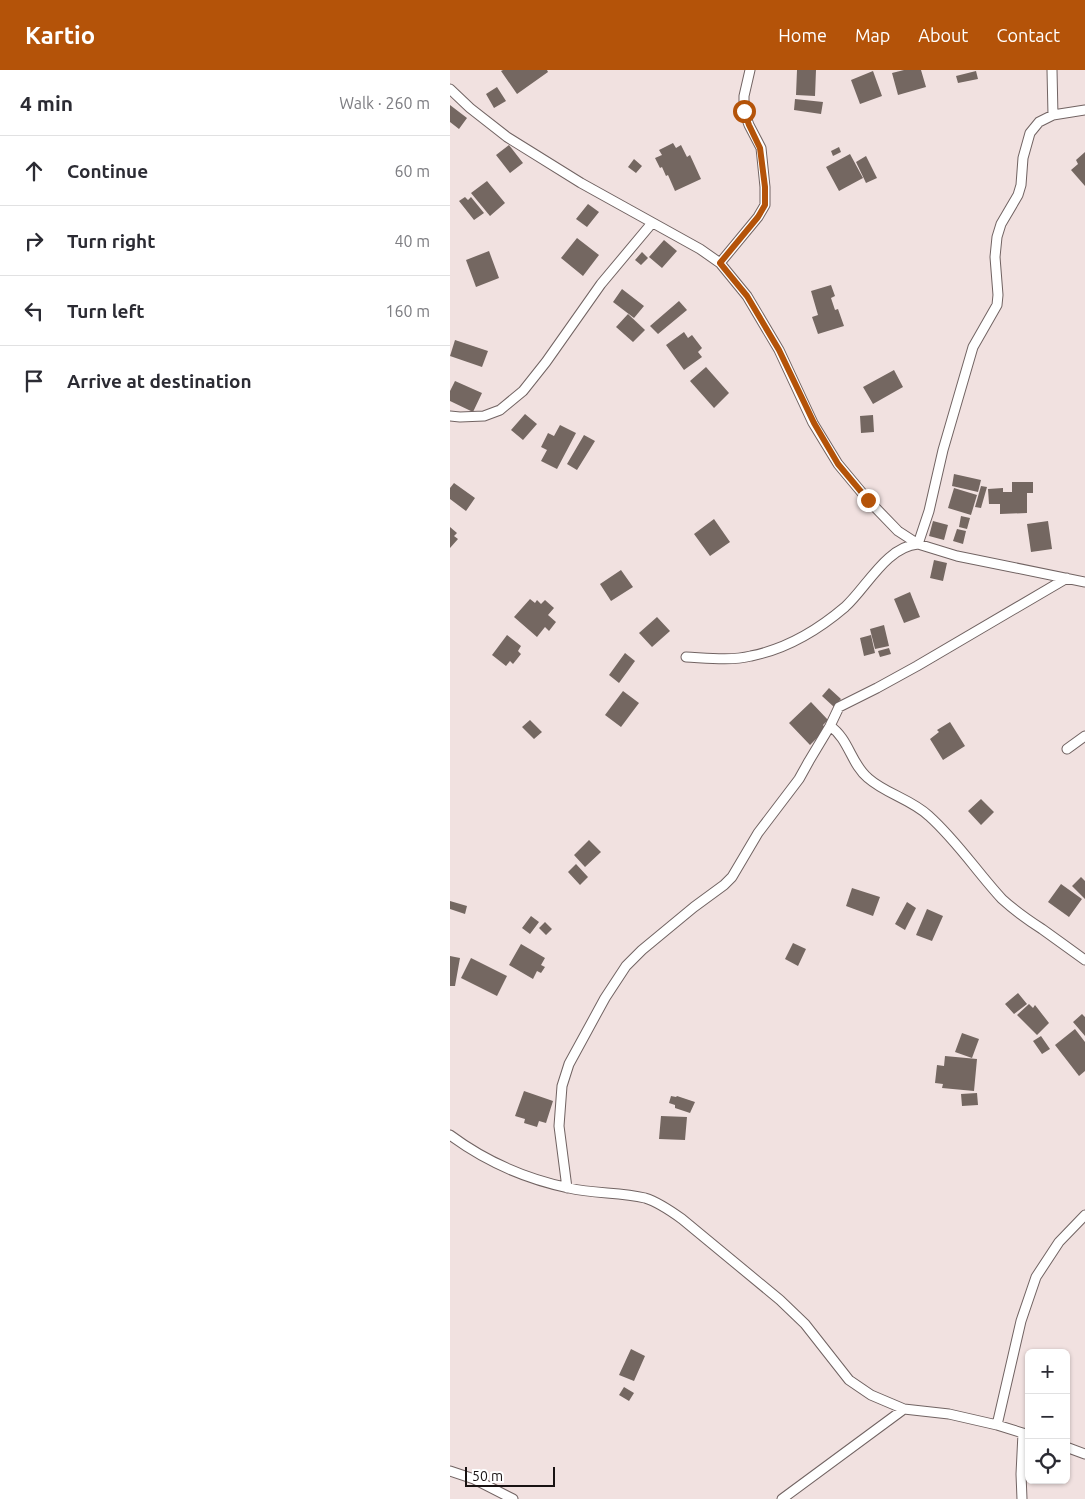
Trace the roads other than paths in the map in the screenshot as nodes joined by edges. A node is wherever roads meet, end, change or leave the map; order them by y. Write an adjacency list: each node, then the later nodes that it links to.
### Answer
1 (750, 70): 7 (street)
2 (1052, 70): 5 (street)
3 (450, 89): 6 (street)
4 (1085, 110): 5 (street)
5 (1053, 115): 9 (street)
6 (652, 223): 7 (street); 8 (street)
7 (720, 263): 9 (street)
8 (450, 416)
9 (918, 544): 10 (street); 12 (street)
10 (1067, 578): 11 (street); 13 (street)
11 (1085, 582)
12 (686, 657)
13 (830, 726): 16 (street); 18 (street)
14 (1085, 736): 15 (street)
15 (1068, 749)
16 (1085, 960)
17 (450, 1135): 18 (street)
18 (567, 1188): 20 (street)
19 (1085, 1215): 21 (street)
20 (904, 1409): 21 (street); 28 (street)
21 (996, 1425): 22 (street)
22 (1025, 1434)
23 (1025, 1439): 29 (street)
24 (1070, 1448): 25 (street)
25 (1085, 1454)
26 (450, 1471): 27 (street)
27 (513, 1499)
28 (782, 1499)
29 (1022, 1499)

